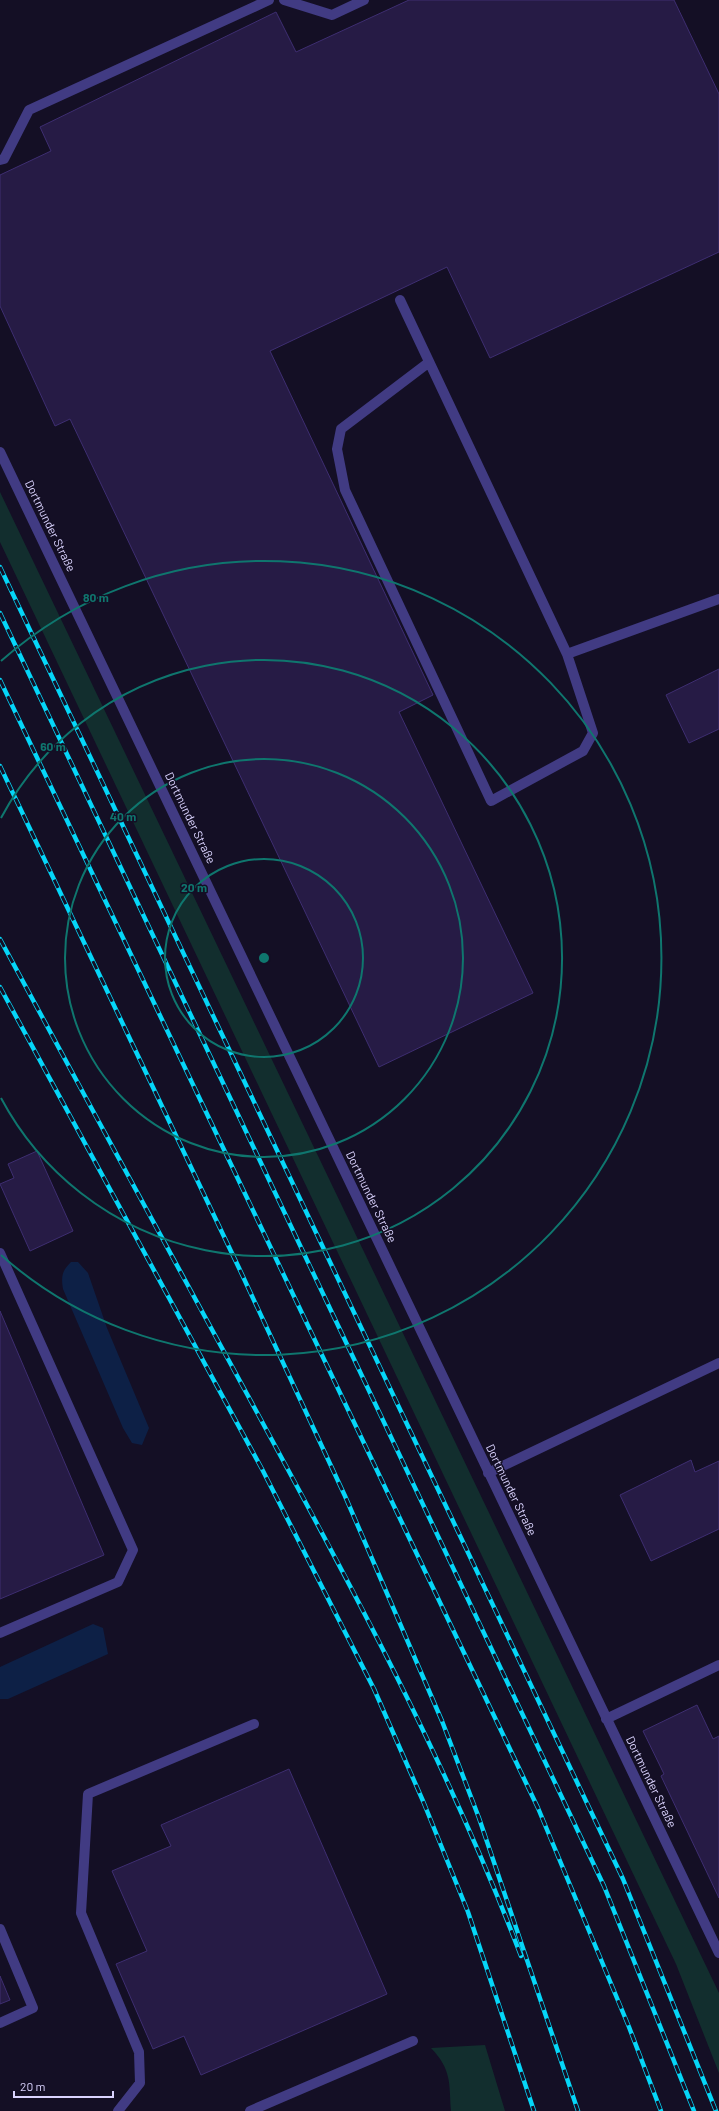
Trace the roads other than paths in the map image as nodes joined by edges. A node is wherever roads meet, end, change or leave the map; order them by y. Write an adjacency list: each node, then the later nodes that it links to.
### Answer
1 (269, 0): 4 (street)
2 (284, 0): 3 (street)
3 (364, 0)
4 (0, 160)
5 (400, 300): 6 (street)
6 (428, 363): 9 (street); 9 (street)
7 (0, 452): 12 (street, Dortmunder Straße)
8 (719, 599): 9 (street)
9 (567, 654)
10 (0, 1253): 13 (street)
11 (719, 1362): 12 (street)
12 (488, 1473): 15 (street, Dortmunder Straße)
13 (0, 1633)
14 (719, 1665): 15 (street)
15 (606, 1719): 18 (street, Dortmunder Straße)
16 (254, 1724): 21 (street)
17 (0, 1929): 19 (street)
18 (719, 1953)
19 (0, 2023)
20 (413, 2041): 22 (street)
21 (118, 2111)
22 (250, 2111)

